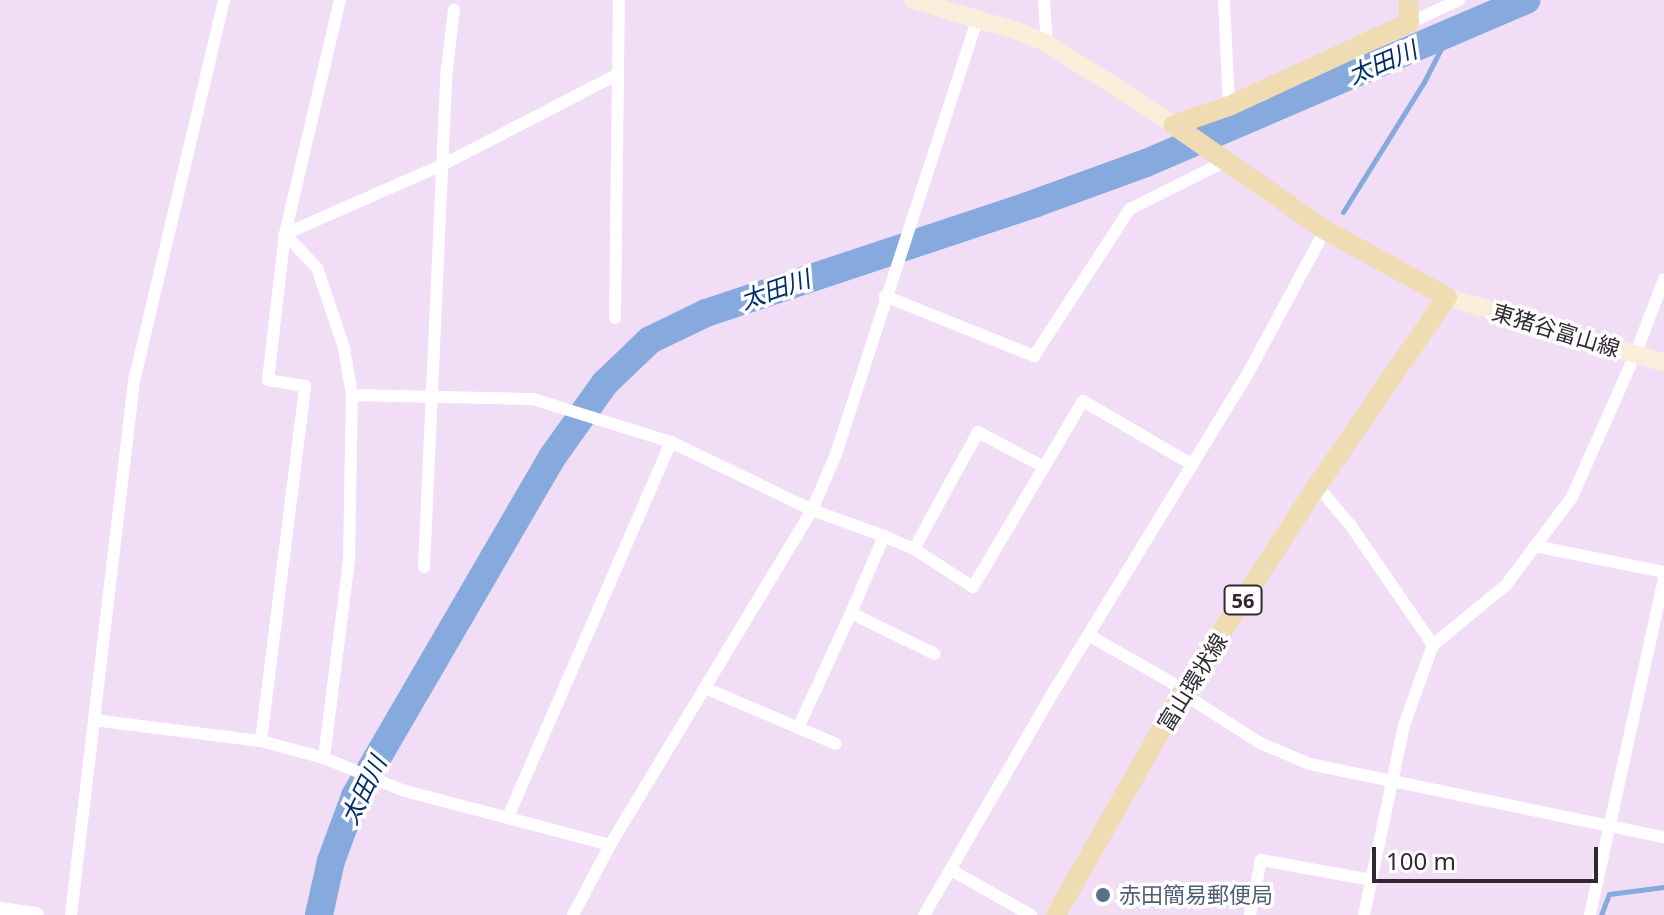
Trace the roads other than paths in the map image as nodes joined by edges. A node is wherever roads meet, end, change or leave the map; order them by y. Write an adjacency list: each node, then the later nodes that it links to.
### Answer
1 (224, 0): 45 (street)
2 (340, 0): 19 (street)
3 (619, 0): 13 (street)
4 (913, 0): 10 (main road)
5 (1044, 0): 12 (street)
6 (1224, 0): 14 (street)
7 (1408, 0): 11 (main road)
8 (1459, 0): 11 (street)
9 (454, 9): 17 (street)
10 (977, 19): 12 (main road); 21 (street)
11 (1409, 23): 14 (main road)
12 (1047, 43): 15 (main road)
13 (618, 74): 17 (street); 23 (street)
14 (1229, 106): 15 (main road)
15 (1174, 125): 16 (main road)
16 (1226, 161): 18 (main road); 21 (street)
17 (442, 165): 19 (street); 27 (street)
18 (1325, 230): 22 (main road); 29 (street)
19 (285, 234): 26 (street); 47 (street)
20 (1664, 279): 24 (street)
21 (885, 296): 32 (street)
22 (1447, 297): 24 (main road, 東猪谷富山線); 31 (main road, 富山環状線 / 56)
23 (615, 318)
24 (1635, 355): 25 (main road, 東猪谷富山線); 34 (street)
25 (1664, 363)
26 (352, 395): 27 (street); 49 (street)
27 (429, 395): 28 (street); 36 (street)
28 (671, 442): 32 (street); 51 (street)
29 (1193, 465): 30 (street); 40 (street)
30 (1044, 467): 35 (street); 35 (street)
31 (1317, 486): 41 (street); 44 (main road, 富山環状線 / 56)
32 (812, 510): 33 (street); 43 (street)
33 (884, 536): 35 (street); 39 (street)
34 (1535, 546): 37 (street); 41 (street)
35 (914, 549)
36 (424, 567)
37 (1664, 572)
38 (1664, 578): 52 (street)
39 (851, 613): 42 (street); 46 (street)
40 (1090, 636): 44 (street); 55 (street)
41 (1433, 645): 50 (street)
42 (935, 654)
43 (705, 688): 46 (street); 54 (street)
44 (1182, 693): 50 (street); 63 (main road, 富山環状線 / 56)
45 (94, 720): 47 (street); 59 (street)
46 (798, 728): 48 (street)
47 (261, 741): 49 (street)
48 (836, 744)
49 (324, 758): 51 (street)
50 (1394, 779): 52 (street); 56 (street)
51 (508, 817): 54 (street)
52 (1612, 825): 53 (street); 66 (street)
53 (1664, 837)
54 (610, 845): 60 (street)
55 (951, 870): 61 (street); 62 (street)
56 (1371, 880): 64 (street); 65 (street)
57 (0, 910): 58 (street)
58 (36, 915)
59 (71, 915)
60 (573, 915)
61 (924, 915)
62 (1031, 915)
63 (1056, 915)
64 (1250, 915)
65 (1364, 915)
66 (1590, 915)

